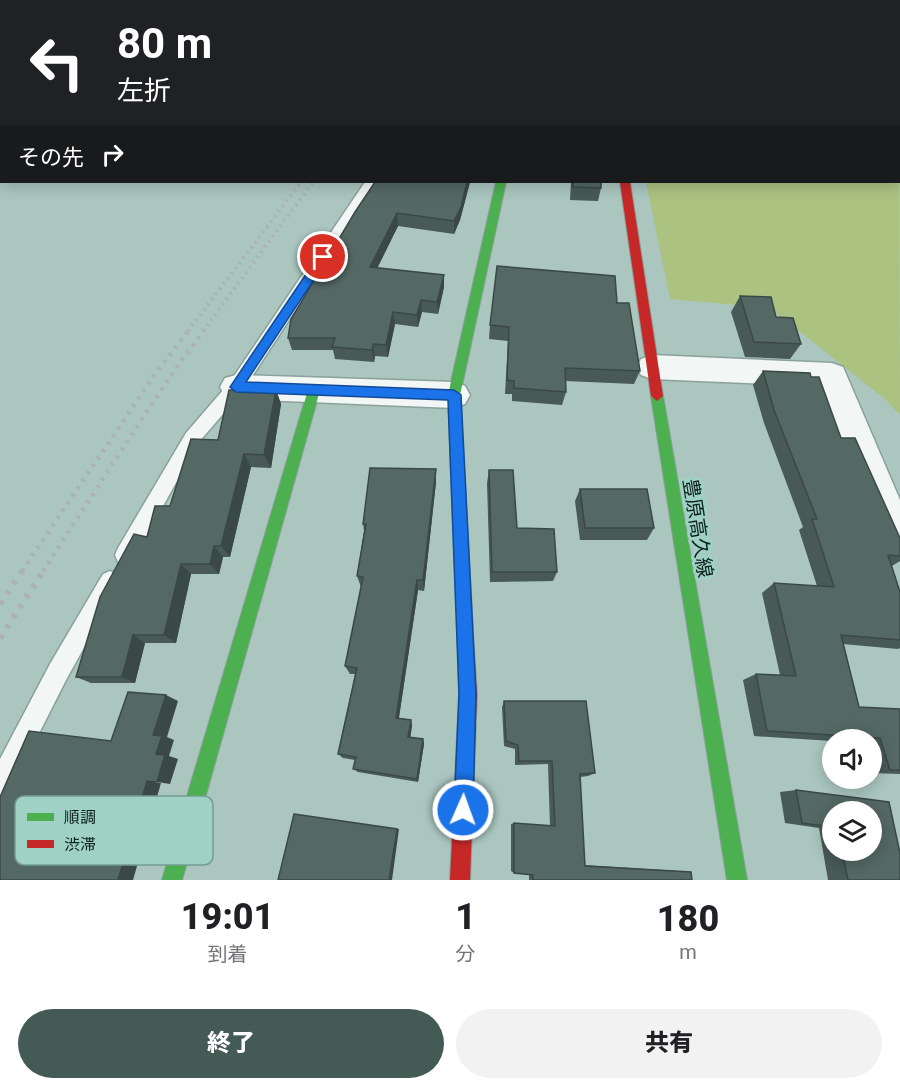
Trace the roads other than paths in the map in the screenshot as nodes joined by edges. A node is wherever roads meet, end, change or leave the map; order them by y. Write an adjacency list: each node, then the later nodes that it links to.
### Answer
1 (371, 183): 5 (lane)
2 (501, 183): 7 (street)
3 (625, 183): 4 (street, 豊原高久線)
4 (652, 367): 8 (street); 14 (street, 豊原高久線)
5 (236, 387): 6 (street); 9 (lane)
6 (314, 390): 7 (street); 10 (street)
7 (454, 395): 13 (street)
8 (900, 542)
9 (0, 784)
10 (196, 796)
11 (176, 865): 12 (street)
12 (172, 880)
13 (460, 880)
14 (737, 880)

